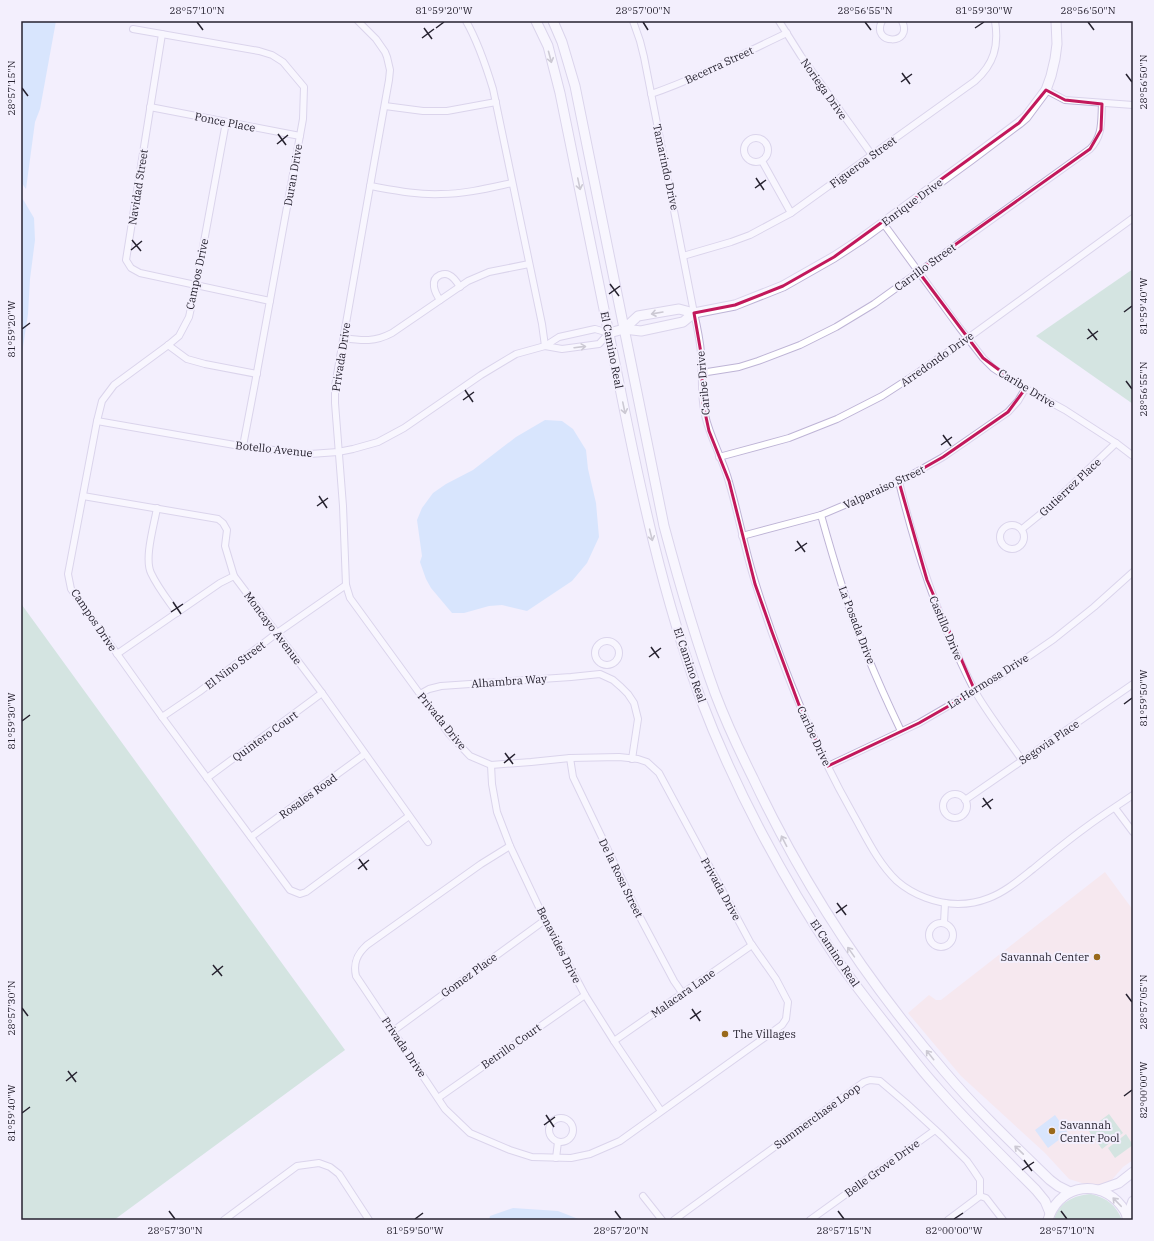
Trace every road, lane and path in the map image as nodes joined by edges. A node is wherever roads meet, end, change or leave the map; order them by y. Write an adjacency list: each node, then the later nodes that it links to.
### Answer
1 (358, 21): 19 (street, Privada Drive)
2 (466, 21): 16 (street)
3 (536, 21): 39 (main road, El Camino Real, one-way to 39)
4 (554, 21): 38 (main road, El Camino Real)
5 (633, 21): 15 (street, Tamarindo Drive)
6 (780, 21): 12 (street, Noriega Drive)
7 (882, 21): 8 (street)
8 (902, 21)
9 (995, 21): 23 (street, Figueroa Street)
10 (1056, 21): 14 (main road, Enrique Drive)
11 (133, 29): 13 (street, Duran Drive)
12 (786, 33): 15 (street, Becerra Street); 23 (street, Noriega Drive)
13 (162, 34): 20 (street, Navidad Street); 22 (street, Duran Drive)
14 (1046, 90): 17 (street); 29 (main road, Enrique Drive)
15 (651, 94): 30 (street, Tamarindo Drive)
16 (496, 102): 19 (street); 25 (street)
17 (1102, 104): 18 (street); 32 (street, Carrillo Street)
18 (1133, 105)
19 (385, 106): 26 (street, Privada Drive)
20 (150, 107): 21 (street, Ponce Place); 33 (street, Navidad Street)
21 (226, 122): 22 (street, Ponce Place); 33 (street, Campos Drive)
22 (300, 136): 36 (street, Duran Drive)
23 (872, 155): 27 (street, Figueroa Street)
24 (762, 161): 24 (street); 27 (street)
25 (512, 183): 26 (street); 31 (street)
26 (370, 186): 40 (street, Privada Drive)
27 (791, 213): 30 (street, Figueroa Street)
28 (1133, 218): 41 (street, Arredondo Drive)
29 (883, 223): 32 (street, Caribe Drive); 37 (main road, Enrique Drive)
30 (683, 256): 37 (street, Tamarindo Drive)
31 (529, 264): 34 (street); 43 (street)
32 (918, 272): 41 (street, Caribe Drive); 44 (street, Carrillo Street)
33 (196, 285): 36 (street, Navidad Street); 42 (street, Campos Drive)
34 (460, 286): 35 (street); 35 (street)
35 (440, 300): 40 (street)
36 (270, 301): 45 (street, Duran Drive)
37 (694, 313): 38 (main road, Enrique Drive); 38 (main road, Enrique Drive, one-way to 38); 44 (street, Caribe Drive)
38 (624, 329): 39 (main road); 98 (main road, El Camino Real, one-way to 38)
39 (609, 333): 43 (street, Botello Avenue); 43 (street, Botello Avenue, one-way to 39); 100 (main road, El Camino Real, one-way to 100)
40 (344, 338): 50 (street, Privada Drive)
41 (968, 338): 46 (street, Caribe Drive); 52 (street, Arredondo Drive)
42 (168, 346): 45 (street); 47 (street, Campos Drive)
43 (546, 346): 50 (street, Botello Avenue)
44 (701, 373): 52 (street, Caribe Drive)
45 (257, 374): 49 (street, Duran Drive)
46 (1025, 388): 48 (street, Caribe Drive); 53 (street, Valparaiso Street)
47 (97, 421): 49 (street, Botello Avenue); 54 (street, Campos Drive)
48 (1116, 443): 51 (street, Caribe Drive); 57 (street, Gutierrez Place)
49 (242, 446): 50 (street, Botello Avenue)
50 (338, 452): 61 (street, Privada Drive)
51 (1133, 456)
52 (719, 457): 58 (street, Caribe Drive)
53 (899, 482): 56 (street, Valparaiso Street); 68 (street, Castillo Drive)
54 (83, 496): 55 (street, Moncayo Avenue); 64 (street, Campos Drive)
55 (157, 508): 60 (street, Moncayo Avenue); 62 (street)
56 (820, 515): 58 (street, Valparaiso Street); 72 (street, La Posada Drive)
57 (1022, 529): 57 (street)
58 (742, 536): 78 (street, Caribe Drive)
59 (1133, 572): 68 (street, La Hermosa Drive)
60 (234, 576): 62 (street); 63 (street, Moncayo Avenue)
61 (346, 585): 63 (street, El Nino Street); 70 (street, Privada Drive)
62 (177, 613): 64 (street)
63 (277, 633): 69 (street, Moncayo Avenue); 71 (street, El Nino Street)
64 (117, 654): 71 (street, Campos Drive)
65 (604, 665): 65 (street); 66 (street)
66 (600, 674): 70 (street, Alhambra Way); 75 (street)
67 (1133, 684): 76 (street, Segovia Place)
68 (975, 691): 72 (street, La Hermosa Drive); 76 (street, Castillo Drive)
69 (322, 693): 73 (street, Moncayo Avenue); 79 (street, Quintero Court)
70 (420, 694): 77 (street, Privada Drive)
71 (162, 717): 79 (street, Campos Drive)
72 (902, 731): 78 (street, La Hermosa Drive)
73 (365, 754): 83 (street, Moncayo Avenue); 85 (street, Rosales Road)
74 (570, 758): 75 (street, Privada Drive); 77 (street, Privada Drive); 92 (street, De la Rosa Street)
75 (632, 758): 91 (street, Privada Drive)
76 (1022, 760): 81 (street, Segovia Place)
77 (491, 765): 87 (street, Benavides Drive)
78 (828, 766): 88 (street, Caribe Drive)
79 (207, 778): 85 (street, Campos Drive)
80 (1133, 795): 82 (street, Caribe Drive)
81 (965, 800): 81 (street)
82 (1115, 808): 84 (street); 88 (street, Caribe Drive)
83 (409, 816): 85 (street, Campos Drive); 86 (street, Moncayo Avenue)
84 (1133, 832)
85 (251, 837)
86 (428, 842)
87 (510, 846): 89 (street, Benavides Drive); 94 (street, Privada Drive)
88 (945, 903): 90 (street)
89 (545, 920): 93 (street, Benavides Drive); 94 (street, Gomez Place)
90 (944, 923): 90 (street)
91 (752, 945): 92 (street, Malacara Lane); 97 (street, Privada Drive)
92 (683, 994): 95 (street, Malacara Lane)
93 (585, 995): 95 (street, Benavides Drive); 96 (street, Betrillo Court)
94 (393, 1031): 96 (street, Privada Drive)
95 (614, 1042): 97 (street, Benavides Drive)
96 (438, 1098): 102 (street, Privada Drive)
97 (661, 1111): 102 (street, Privada Drive)
98 (990, 1121): 100 (main road); 105 (main road, El Camino Real, one-way to 98)
99 (935, 1130): 107 (street, Summerchase Loop); 114 (street, Summerchase Loop); 115 (street, Belle Grove Drive)
100 (978, 1132): 109 (main road, El Camino Real)
101 (558, 1142): 101 (street); 102 (street)
102 (556, 1158)
103 (1133, 1172): 104 (main road)
104 (1099, 1190): 105 (main road); 110 (main road, one-way to 104)
105 (1070, 1192): 109 (main road)
106 (643, 1196): 113 (street)
107 (980, 1196): 116 (street); 117 (street)
108 (1133, 1201): 110 (main road)
109 (1049, 1217)
110 (1128, 1218)
111 (224, 1220): 112 (street)
112 (369, 1220)
113 (662, 1220)
114 (674, 1220)
115 (810, 1220)
116 (948, 1220)
117 (1003, 1220)

